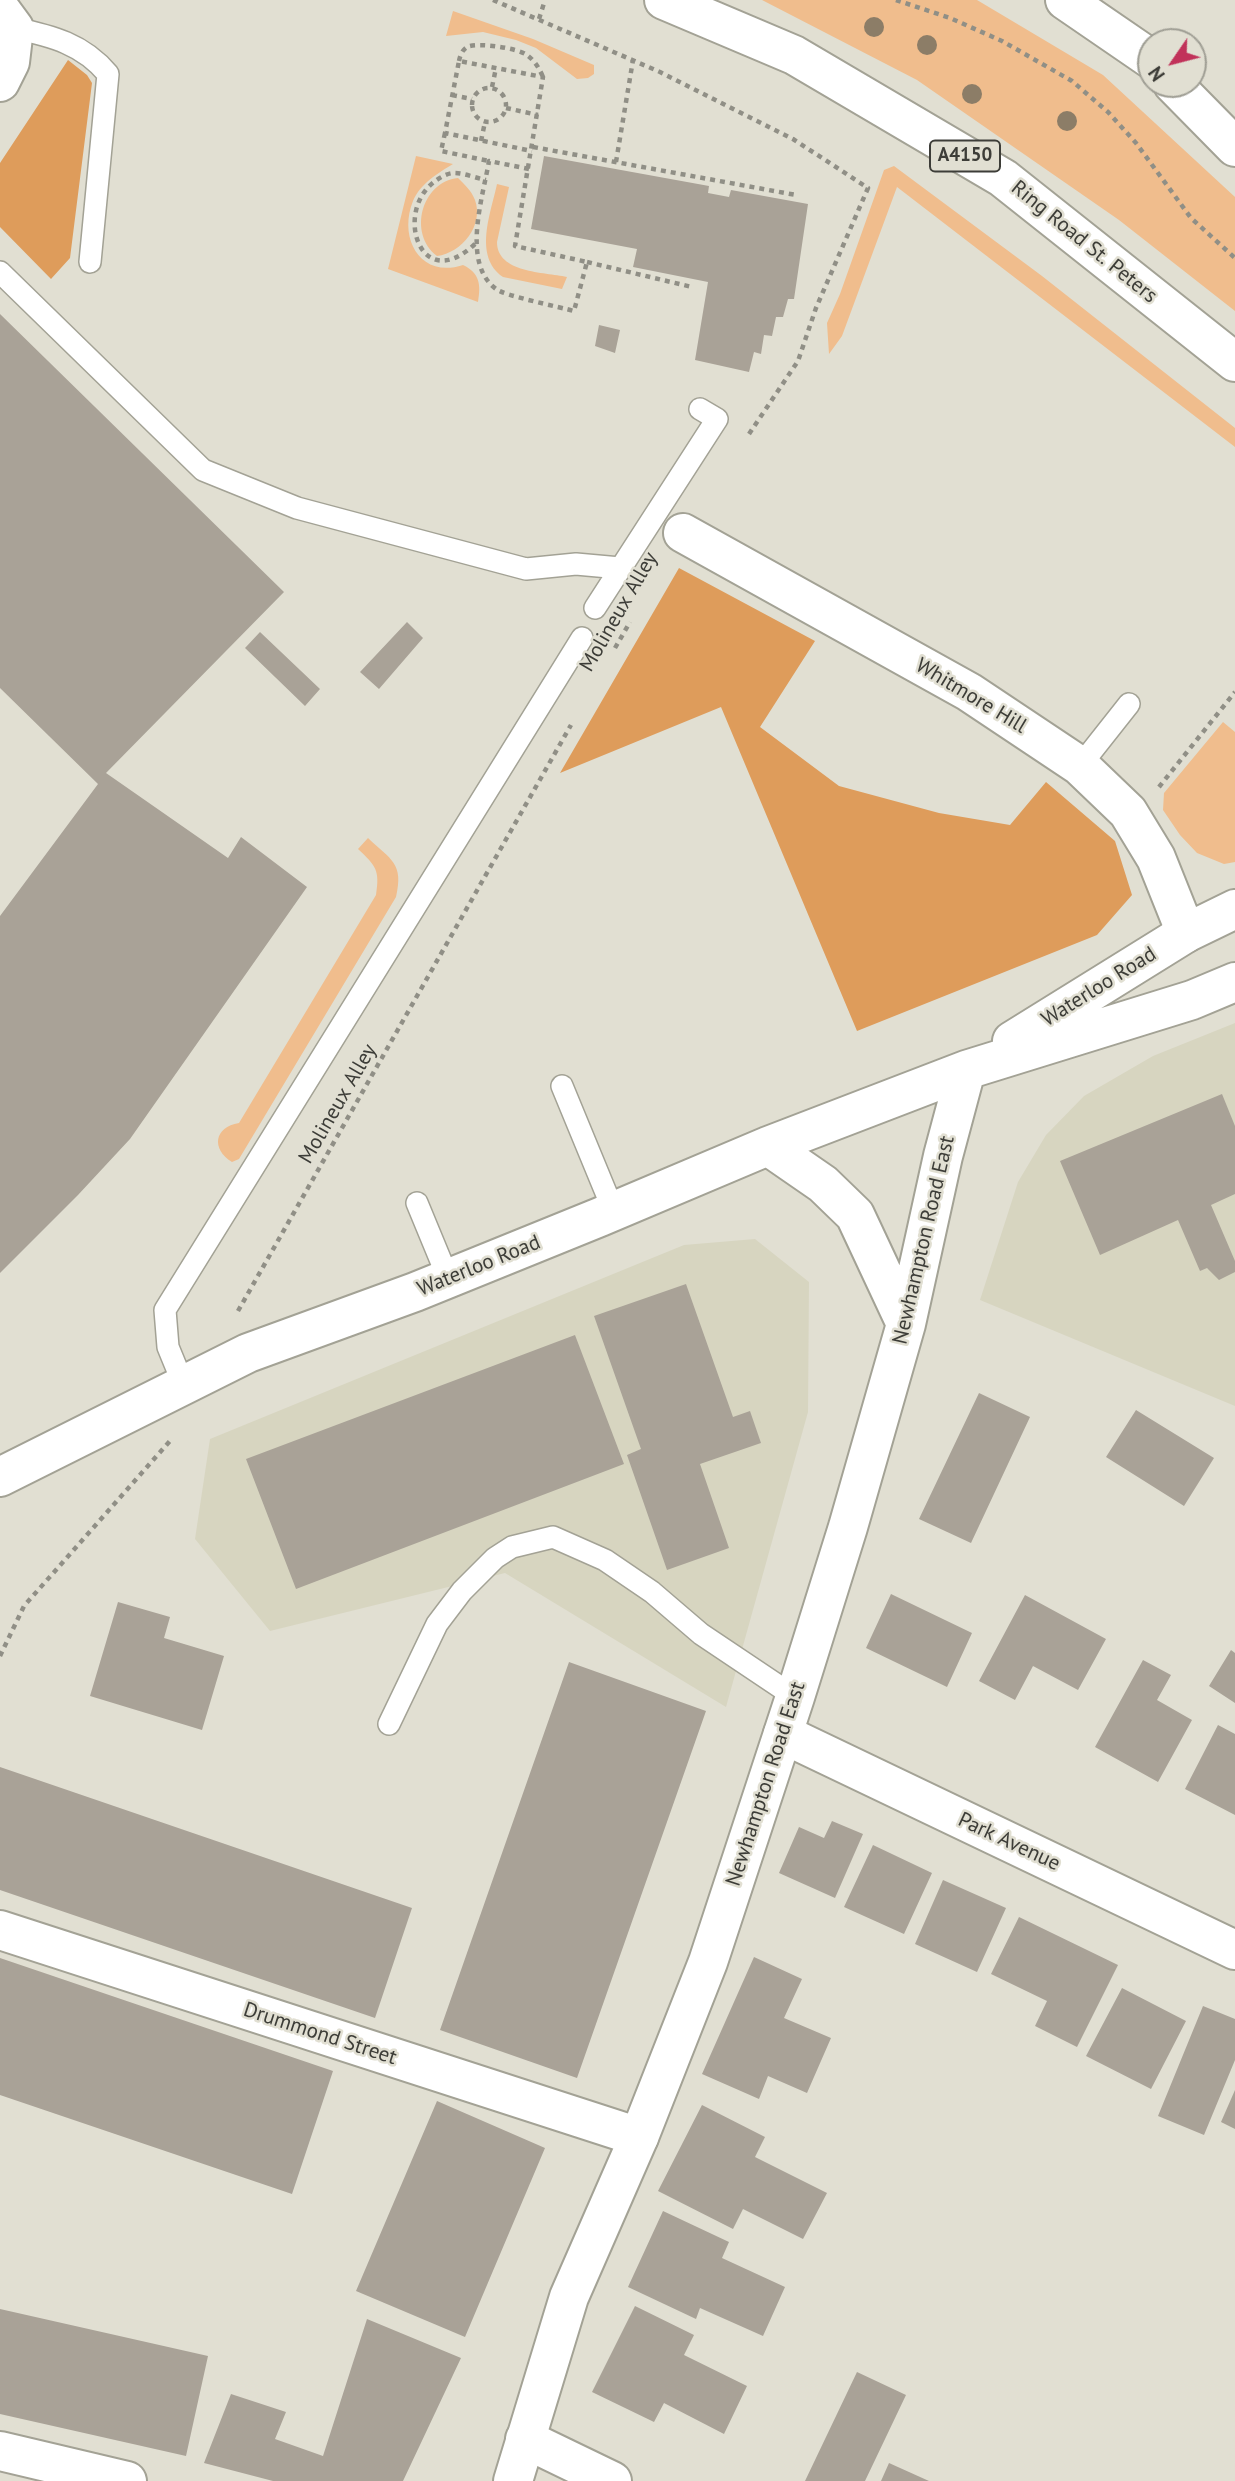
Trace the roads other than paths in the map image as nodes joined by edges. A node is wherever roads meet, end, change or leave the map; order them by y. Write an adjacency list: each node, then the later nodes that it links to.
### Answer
1 (664, 0): 12 (main road, Ring Road St. Peters / A4150)
2 (1066, 0): 4 (main road)
3 (7, 19): 5 (main road); 10 (lane)
4 (1137, 50)
5 (0, 82)
6 (1187, 98): 9 (main road)
7 (1203, 98): 8 (main road)
8 (1235, 122)
9 (1235, 147)
10 (90, 262)
11 (0, 272): 15 (lane)
12 (1235, 362)
13 (700, 409): 14 (lane)
14 (669, 524): 15 (lane); 19 (main road, Whitmore Hill)
15 (620, 568): 16 (lane)
16 (595, 608)
17 (582, 638): 30 (lane)
18 (1129, 704): 19 (lane)
19 (1080, 766): 21 (main road, Whitmore Hill)
20 (1235, 909): 21 (main road, Waterloo Road)
21 (1186, 933): 23 (main road, Waterloo Road)
22 (1235, 982): 23 (main road, Waterloo Road)
23 (966, 1070): 25 (main road, Waterloo Road); 29 (main road, Newhampton Road East)
24 (562, 1086): 27 (lane)
25 (768, 1146): 27 (main road, Waterloo Road); 29 (main road)
26 (417, 1203): 28 (lane)
27 (614, 1212): 28 (main road, Waterloo Road)
28 (448, 1278): 30 (main road, Waterloo Road)
29 (906, 1324): 32 (main road, Newhampton Road East)
30 (184, 1386): 31 (main road, Waterloo Road)
31 (0, 1477)
32 (795, 1697): 33 (lane); 34 (main road, Newhampton Road East)
33 (389, 1724)
34 (783, 1734): 36 (main road, Park Avenue); 37 (main road, Newhampton Road East)
35 (0, 1930): 37 (main road, Drummond Street)
36 (1235, 1950)
37 (639, 2137): 38 (main road, Newhampton Road East)
38 (525, 2439): 41 (main road, Newhampton Road East); 42 (main road)
39 (1, 2457): 40 (main road)
40 (127, 2481)
41 (513, 2481)
42 (612, 2481)

